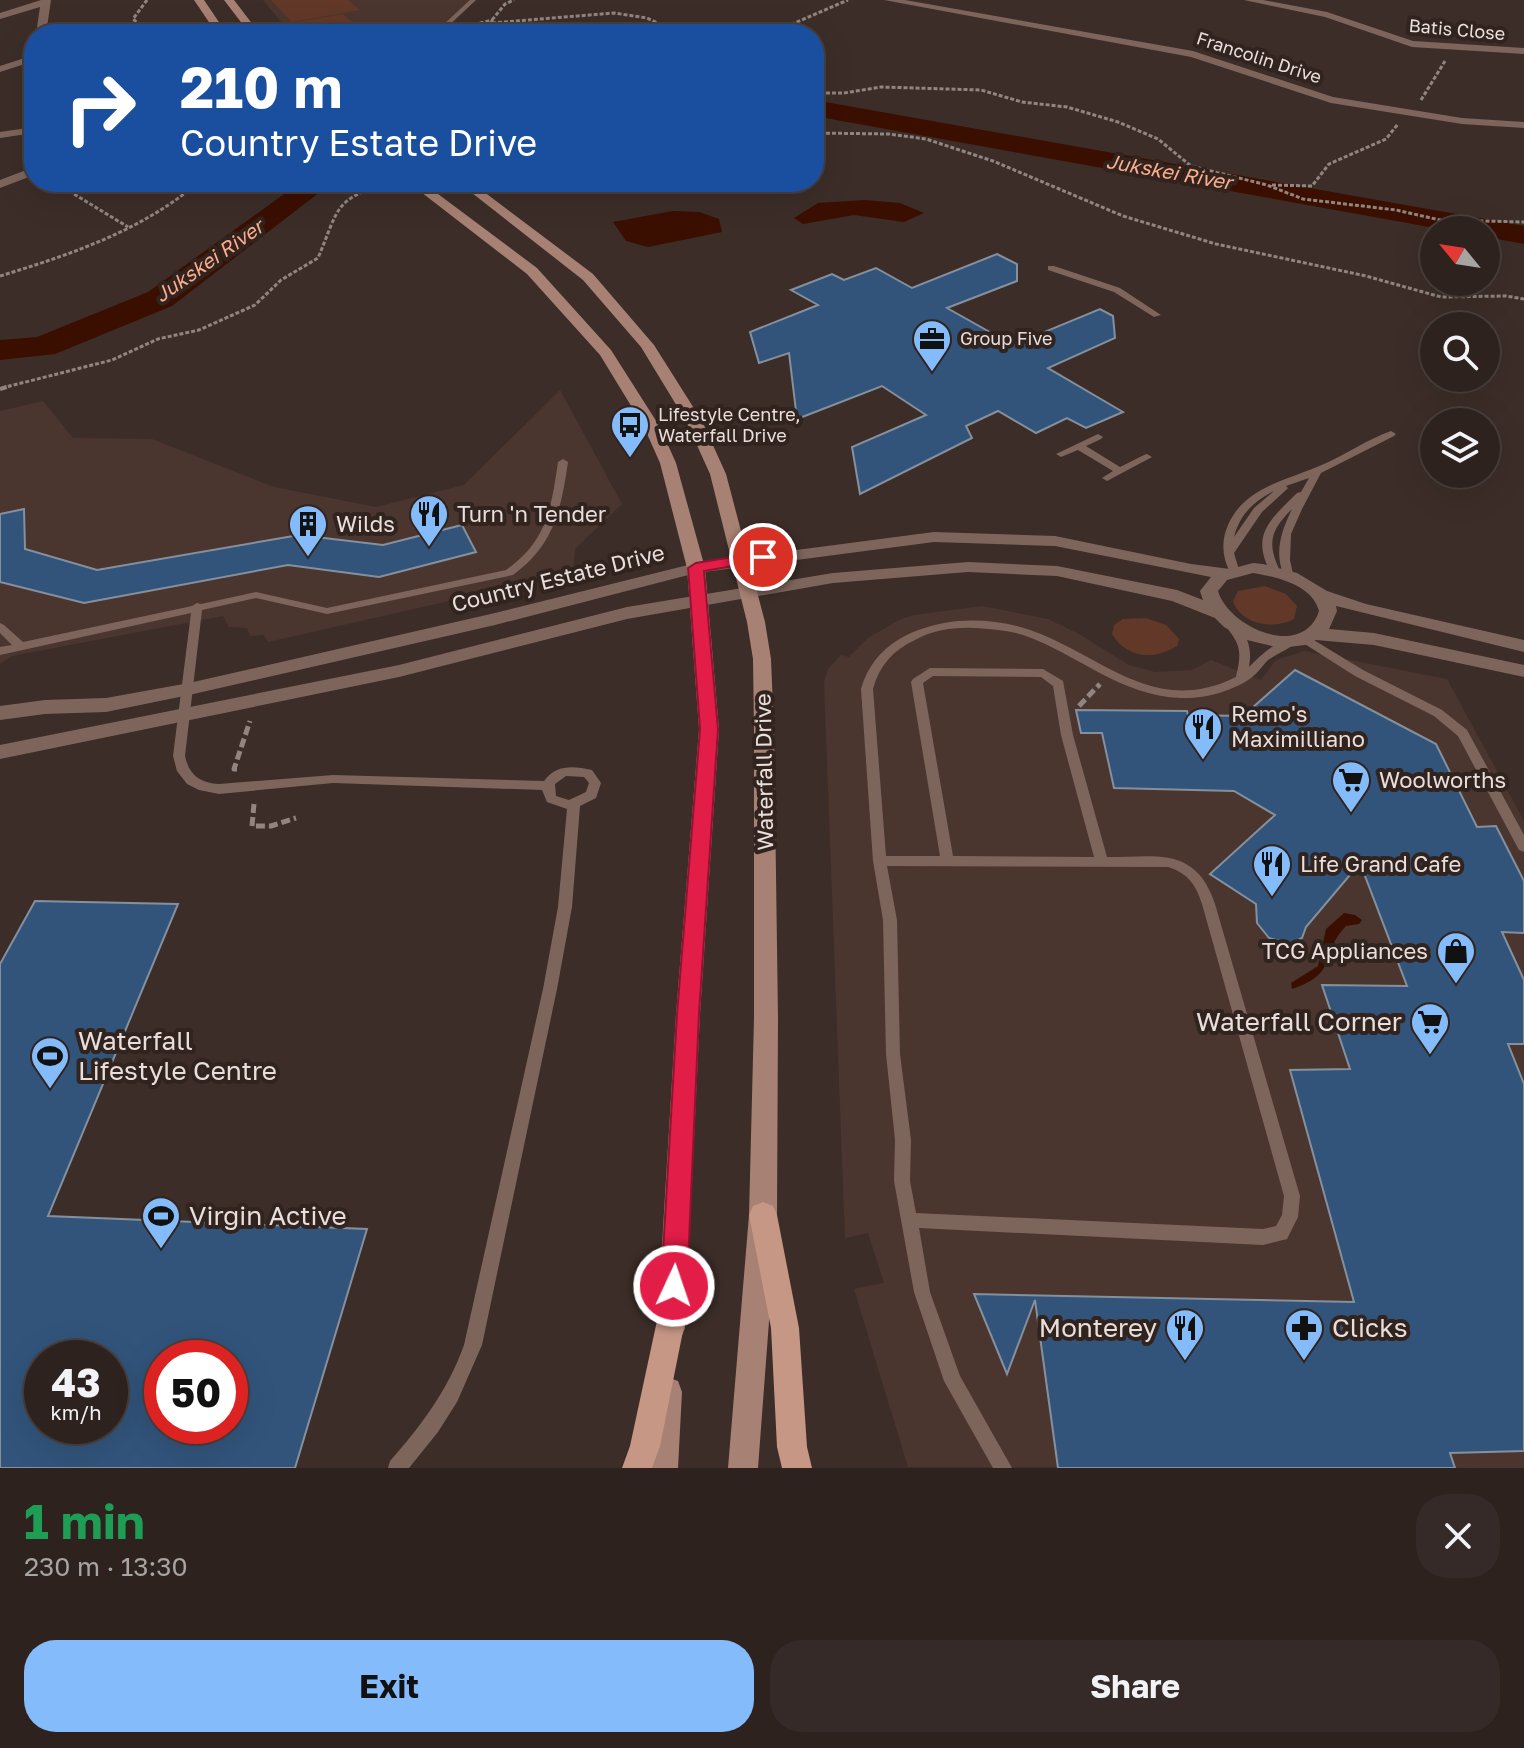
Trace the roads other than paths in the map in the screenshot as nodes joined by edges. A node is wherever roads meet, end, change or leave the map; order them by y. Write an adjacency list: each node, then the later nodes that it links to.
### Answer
1 (199, 0): 9 (main road)
2 (229, 0): 10 (main road)
3 (473, 0): 11 (lane)
4 (889, 0): 15 (street, Francolin Drive)
5 (1249, 0): 12 (street, Batis Close)
6 (46, 2): 7 (street); 8 (street)
7 (0, 16)
8 (43, 24)
9 (215, 24)
10 (247, 24)
11 (447, 24)
12 (1524, 51)
13 (24, 61): 14 (street)
14 (0, 69)
15 (1524, 125)
16 (24, 131): 17 (street)
17 (0, 135)
18 (24, 175): 19 (street)
19 (0, 184)
20 (428, 192): 36 (main road)
21 (476, 192): 34 (main road, Waterfall Drive)
22 (1051, 268): 23 (lane)
23 (1157, 315)
24 (1391, 434): 31 (lane)
25 (1098, 437): 26 (lane)
26 (1079, 446): 27 (lane); 30 (lane)
27 (1061, 454)
28 (1147, 457): 30 (lane)
29 (563, 462): 41 (lane)
30 (1120, 471): 32 (lane)
31 (1317, 471): 33 (lane); 35 (lane)
32 (1107, 478)
33 (1311, 485): 37 (lane); 37 (lane)
34 (739, 560): 35 (street, Country Estate Drive); 36 (street, Country Estate Drive); 38 (main road, Waterfall Drive)
35 (1229, 566): 37 (street, Country Estate Drive); 42 (street)
36 (696, 568): 40 (main road); 51 (street, Country Estate Drive)
37 (1282, 573): 39 (street)
38 (749, 593): 40 (street); 42 (street); 61 (main road, Waterfall Drive)
39 (1320, 595): 45 (street); 47 (street)
40 (698, 601): 53 (street); 63 (main road)
41 (197, 606): 46 (lane); 51 (lane)
42 (1216, 613): 43 (street)
43 (1231, 626): 45 (street); 50 (lane)
44 (0, 627): 46 (lane)
45 (1304, 637): 49 (street); 50 (lane); 57 (lane)
46 (20, 646): 48 (lane)
47 (1524, 646)
48 (0, 651)
49 (1524, 671)
50 (1241, 679): 59 (lane)
51 (189, 689): 52 (street, Country Estate Drive); 53 (lane)
52 (0, 713)
53 (184, 717): 54 (street); 55 (lane)
54 (0, 752)
55 (548, 786): 56 (lane); 56 (lane)
56 (574, 804): 64 (lane)
57 (1524, 847)
58 (947, 860): 59 (lane); 60 (lane); 60 (lane)
59 (880, 861): 62 (lane)
60 (1102, 862): 62 (lane)
61 (763, 1215): 67 (main road, Waterfall Drive); 68 (main road)
62 (909, 1220): 69 (lane)
63 (672, 1316): 65 (main road); 66 (main road)
64 (397, 1468)
65 (637, 1468)
66 (663, 1468)
67 (743, 1468)
68 (797, 1468)
69 (1003, 1468)

